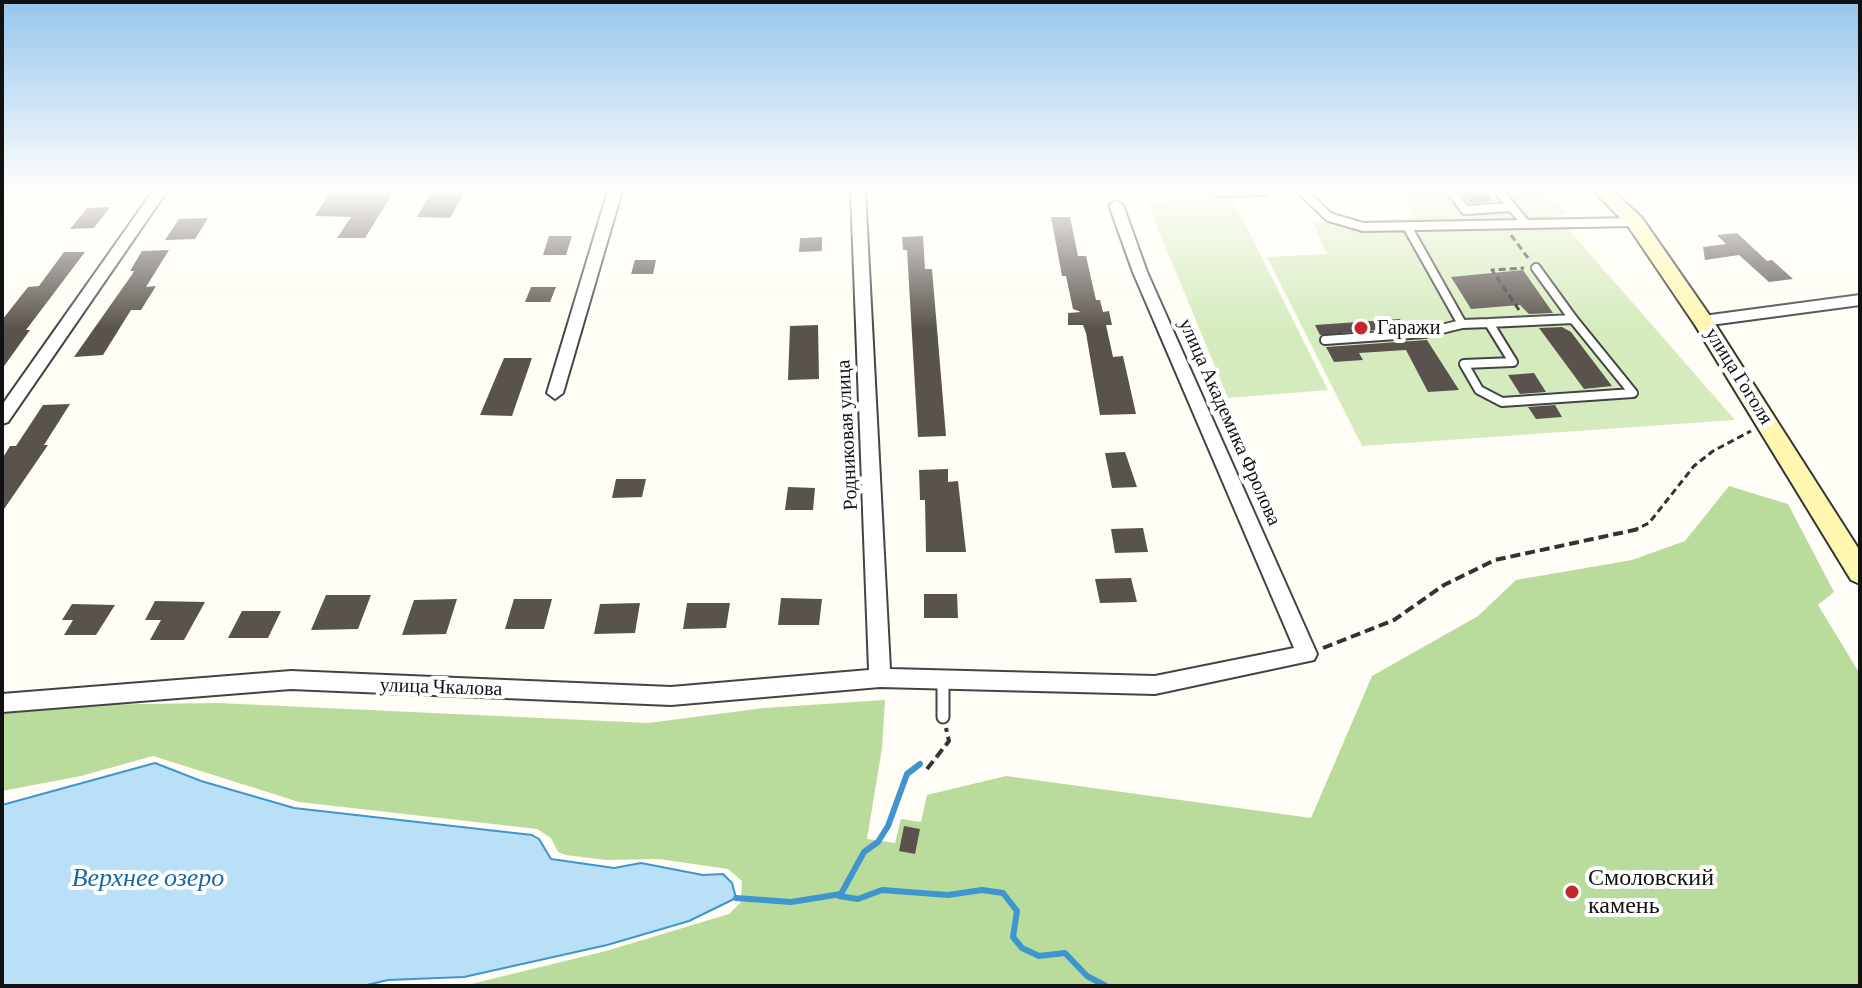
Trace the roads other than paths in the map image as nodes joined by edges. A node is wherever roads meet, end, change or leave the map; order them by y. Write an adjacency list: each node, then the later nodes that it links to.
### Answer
1 (128, 237): 15 (street)
2 (601, 237): 14 (street)
3 (860, 237): 18 (street, Родниковая улица)
4 (1128, 237): 17 (street, улица Академика Фролова)
5 (1413, 237): 12 (lane)
6 (1645, 237): 10 (main road, улица Гоголя)
7 (1536, 268): 9 (lane)
8 (1860, 300): 10 (street)
9 (1573, 319): 11 (lane); 11 (lane)
10 (1703, 321): 16 (main road, улица Гоголя)
11 (1489, 323): 12 (lane)
12 (1462, 324): 13 (lane)
13 (1325, 340)
14 (555, 393)
15 (2, 418)
16 (1860, 573)
17 (1307, 654): 19 (street, улица Чкалова)
18 (880, 678): 19 (street, улица Чкалова); 20 (street, улица Чкалова)
19 (943, 679): 21 (lane)
20 (2, 703)
21 (943, 717)

